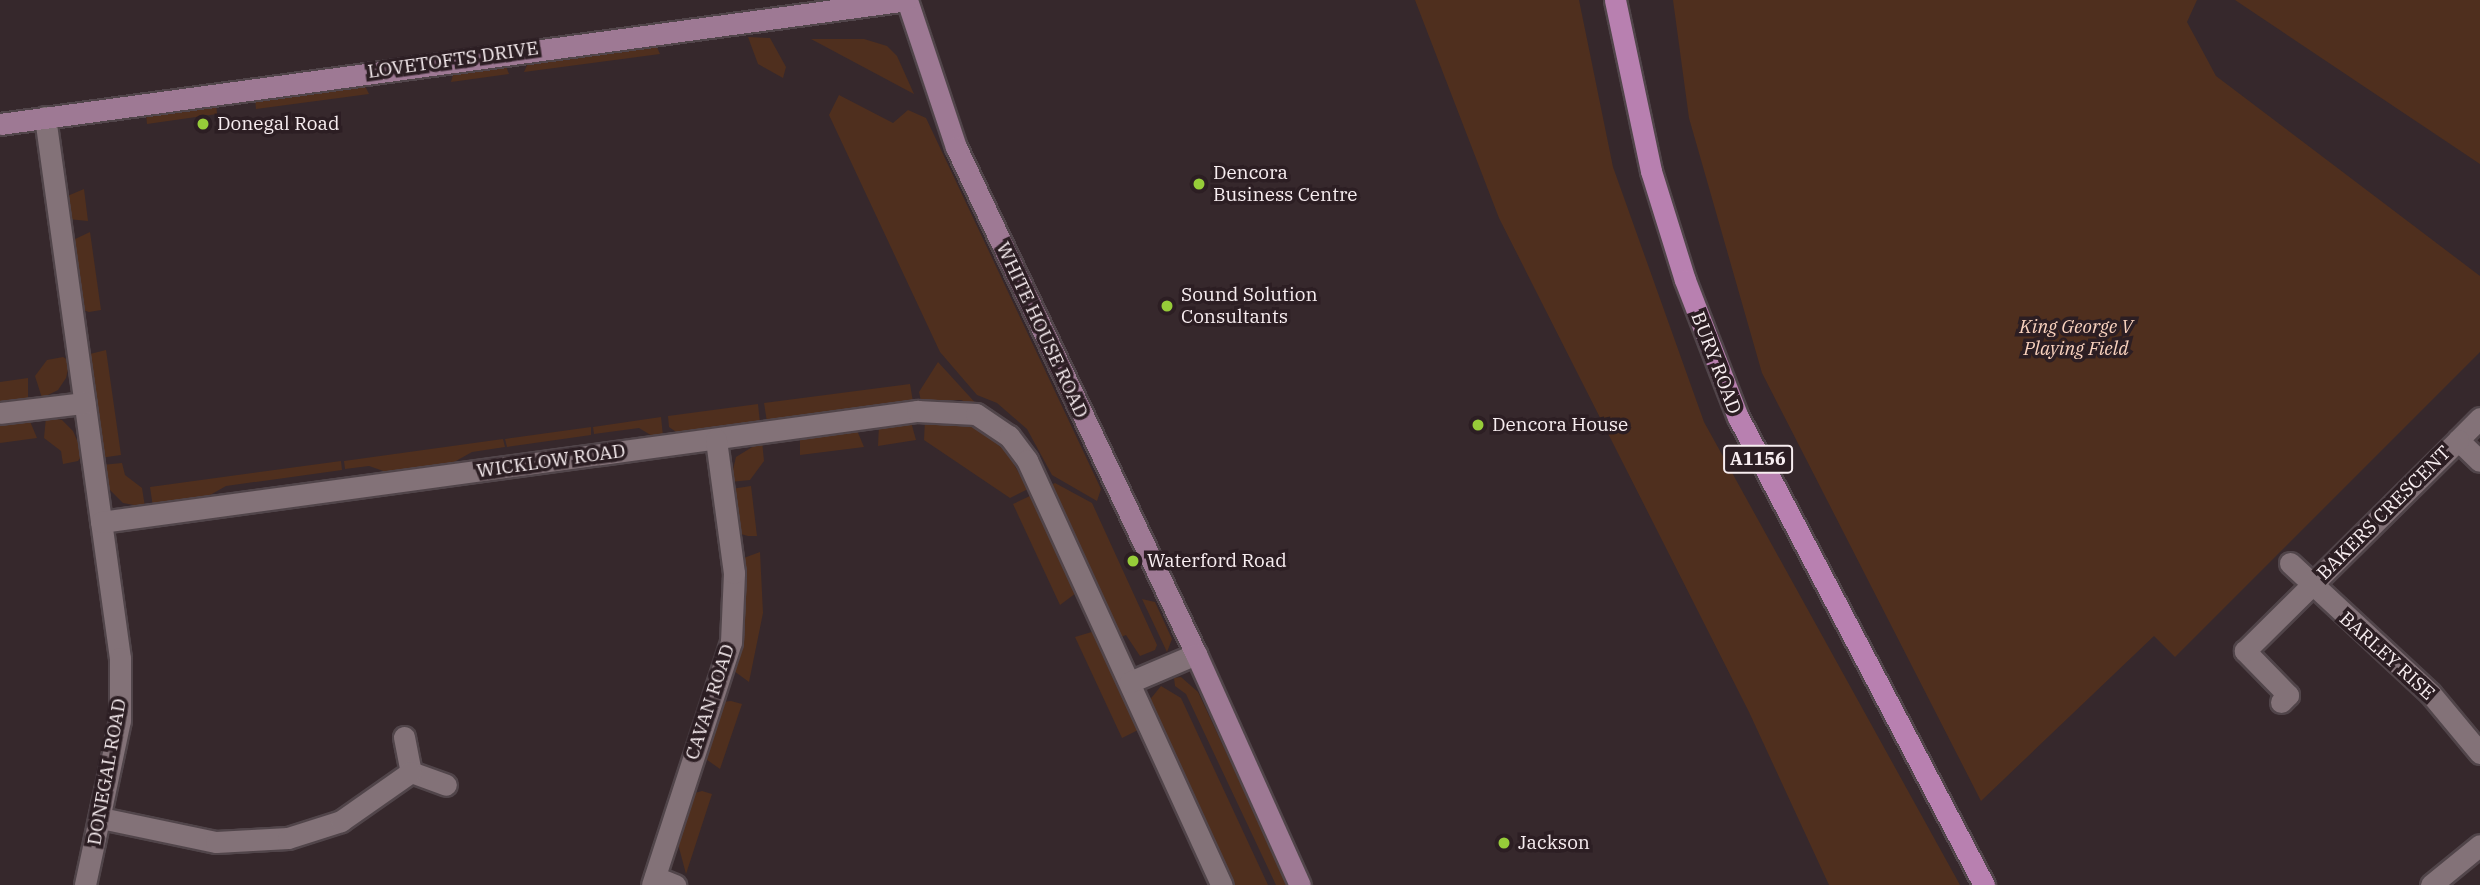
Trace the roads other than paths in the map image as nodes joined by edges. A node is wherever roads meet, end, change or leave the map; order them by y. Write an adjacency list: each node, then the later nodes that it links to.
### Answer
1 (907, 0): 3 (street, LOVETOFTS DRIVE); 14 (street, WHITE HOUSE ROAD)
2 (1615, 0): 28 (main road, BURY ROAD / A1156)
3 (45, 117): 4 (street, LOVETOFTS DRIVE); 5 (street, DONEGAL ROAD)
4 (0, 124)
5 (84, 403): 6 (street); 11 (street, DONEGAL ROAD)
6 (0, 413)
7 (2480, 418): 9 (street, BAKERS CRESCENT)
8 (716, 439): 11 (street, WICKLOW ROAD); 15 (street, WICKLOW ROAD); 23 (street, CAVAN ROAD)
9 (2458, 440): 10 (street, BAKERS CRESCENT); 13 (street, BAKERS CRESCENT)
10 (2480, 461)
11 (101, 522): 21 (street, DONEGAL ROAD)
12 (2290, 562): 13 (street, BARLEY RISE)
13 (2311, 585): 16 (street, BAKERS CRESCENT); 18 (street, BARLEY RISE)
14 (1196, 654): 15 (street); 27 (street, WHITE HOUSE ROAD)
15 (1130, 682): 26 (street)
16 (2281, 702)
17 (404, 737): 19 (street)
18 (2480, 753)
19 (411, 772): 20 (street); 21 (street)
20 (446, 785)
21 (101, 818): 24 (street, DONEGAL ROAD)
22 (2480, 845): 29 (street)
23 (654, 881): 25 (street, CAVAN ROAD)
24 (85, 885)
25 (675, 885)
26 (1222, 885)
27 (1300, 885)
28 (1984, 885)
29 (2431, 885)

